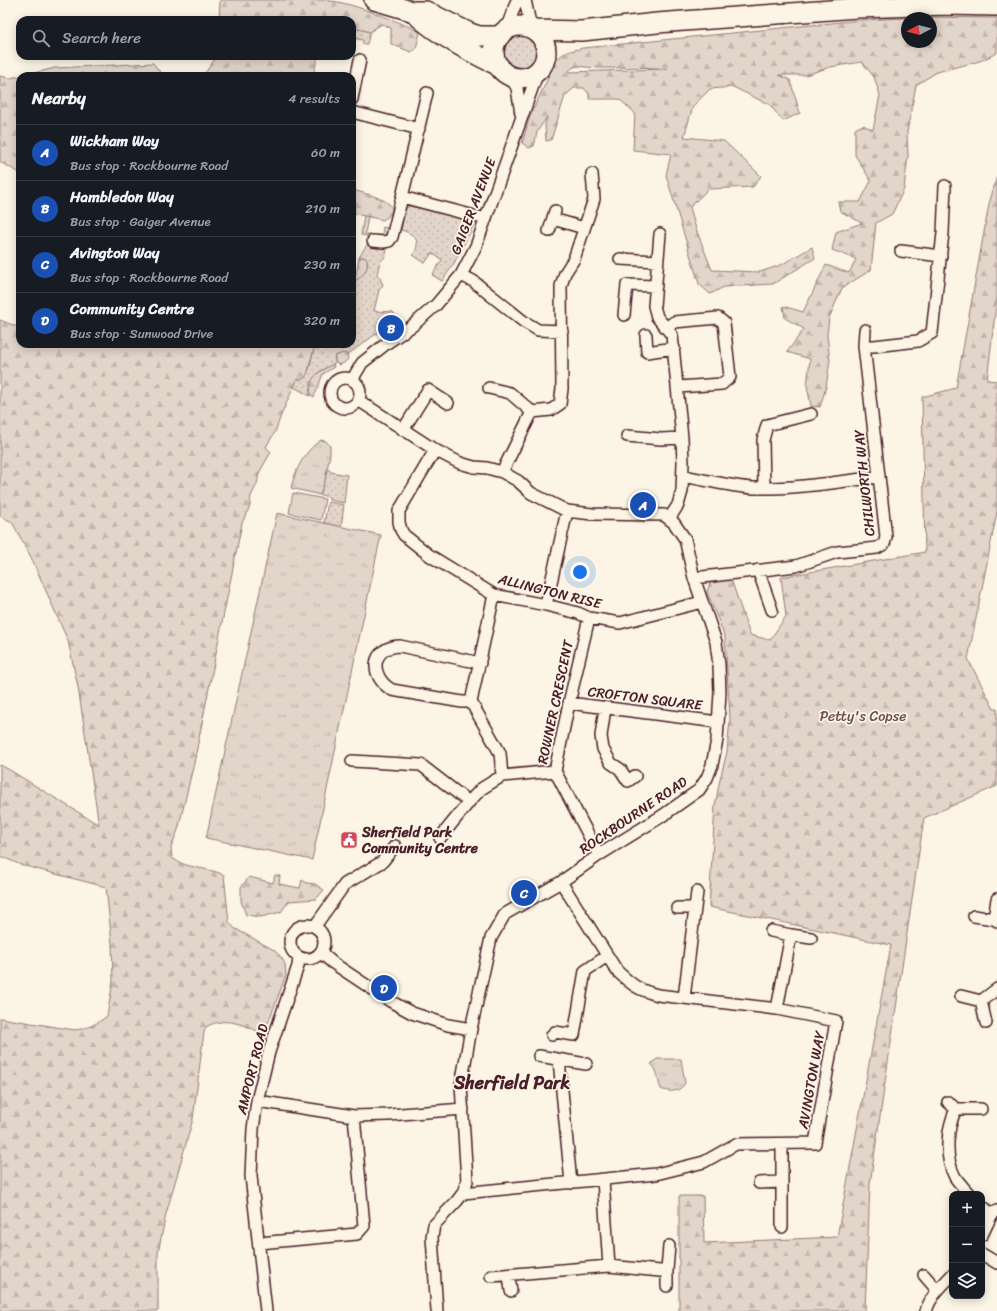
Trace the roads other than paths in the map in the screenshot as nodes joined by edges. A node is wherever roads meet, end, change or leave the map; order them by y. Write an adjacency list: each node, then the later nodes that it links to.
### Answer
1 (374, 0): 5 (highway)
2 (517, 0): 8 (street)
3 (525, 0): 6 (street)
4 (997, 6): 7 (highway)
5 (411, 11): 8 (highway); 11 (highway)
6 (533, 29): 7 (highway); 8 (highway); 10 (highway)
7 (582, 31): 10 (highway)
8 (503, 33): 11 (highway)
9 (360, 60): 12 (street)
10 (542, 62): 11 (highway); 15 (street, GAIGER AVENUE)
11 (505, 72): 15 (street, GAIGER AVENUE)
12 (356, 80)
13 (427, 93): 16 (street)
14 (356, 113): 16 (street)
15 (521, 116): 20 (street, GAIGER AVENUE)
16 (419, 129): 19 (street)
17 (592, 174): 21 (street)
18 (945, 186): 26 (street)
19 (402, 197): 20 (street); 24 (street)
20 (486, 219): 29 (street, GAIGER AVENUE)
21 (584, 228): 22 (street); 34 (street)
22 (549, 231)
23 (660, 234): 28 (street)
24 (373, 241)
25 (901, 251): 26 (street)
26 (940, 256): 36 (street)
27 (620, 259): 28 (street)
28 (657, 261): 30 (street)
29 (461, 275): 34 (street); 38 (street, GAIGER AVENUE)
30 (656, 286): 31 (street); 32 (street)
31 (624, 315)
32 (666, 328): 37 (street); 39 (street)
33 (865, 330): 36 (street, CHILWORTH WAY)
34 (562, 332): 43 (street)
35 (646, 335): 37 (street)
36 (864, 346): 51 (street, CHILWORTH WAY)
37 (674, 348): 39 (street)
38 (352, 380): 41 (street); 41 (street)
39 (678, 387): 47 (street)
40 (489, 388): 43 (street)
41 (358, 400): 45 (street)
42 (448, 402): 45 (street)
43 (532, 412): 49 (street)
44 (811, 414): 52 (street)
45 (403, 430): 48 (street)
46 (627, 436): 47 (street)
47 (682, 438): 50 (street)
48 (435, 450): 49 (street); 57 (street, ALLINGTON RISE)
49 (502, 472): 53 (street)
50 (683, 476): 52 (street); 54 (street)
51 (878, 477): 52 (street); 55 (street, CHILWORTH WAY)
52 (764, 488)
53 (567, 511): 54 (street); 59 (street)
54 (669, 519): 56 (street, ROCKBOURNE ROAD)
55 (758, 570): 56 (street, CHILWORTH WAY); 60 (street)
56 (694, 578): 58 (street, ROCKBOURNE ROAD)
57 (494, 595): 59 (street, ALLINGTON RISE); 62 (street)
58 (702, 602): 61 (street, ALLINGTON RISE); 66 (street, ROCKBOURNE ROAD)
59 (546, 605): 61 (street, ALLINGTON RISE)
60 (772, 610)
61 (589, 618): 64 (street, ROWNER CRESCENT)
62 (480, 663): 63 (street); 63 (street)
63 (471, 702): 69 (street)
64 (569, 703): 65 (street, CROFTON SQUARE); 68 (street, ROWNER CRESCENT)
65 (605, 708): 66 (street, CROFTON SQUARE); 70 (street)
66 (718, 722): 74 (street, ROCKBOURNE ROAD)
67 (352, 761): 71 (street)
68 (555, 771): 69 (street); 74 (street, ROWNER CRESCENT)
69 (502, 776): 71 (street)
70 (635, 776)
71 (468, 802): 72 (street)
72 (440, 838)
73 (395, 846): 82 (street)
74 (599, 855): 75 (street, ROCKBOURNE ROAD)
75 (561, 882): 87 (street, AVINGTON WAY); 95 (street, ROCKBOURNE ROAD)
76 (697, 892): 79 (street)
77 (997, 899): 81 (street)
78 (677, 908): 79 (street)
79 (695, 908): 91 (street)
80 (974, 916): 81 (street)
81 (995, 920)
82 (315, 926): 86 (street); 88 (street)
83 (771, 931): 84 (street)
84 (791, 935): 85 (street); 93 (street)
85 (811, 938)
86 (321, 952): 88 (street); 95 (street)
87 (607, 956): 91 (street, AVINGTON WAY); 96 (street)
88 (299, 958): 100 (street, AMPORT ROAD)
89 (997, 989): 92 (street)
90 (961, 996): 92 (street)
91 (684, 998): 93 (street, AVINGTON WAY)
92 (980, 1001): 94 (street)
93 (777, 1010): 104 (street, AVINGTON WAY)
94 (986, 1023)
95 (471, 1029): 101 (street, ROCKBOURNE ROAD)
96 (552, 1035)
97 (539, 1056): 98 (street)
98 (560, 1060): 99 (street); 106 (street)
99 (586, 1064)
100 (257, 1101): 103 (street); 115 (street, AMPORT ROAD)
101 (463, 1109): 103 (street); 110 (street, ROCKBOURNE ROAD)
102 (981, 1110): 109 (street)
103 (354, 1116): 115 (street)
104 (782, 1144): 105 (street, AVINGTON WAY); 108 (street)
105 (603, 1180): 106 (street, AVINGTON WAY); 119 (street)
106 (571, 1182): 110 (street, AVINGTON WAY)
107 (759, 1182): 108 (street)
108 (781, 1182): 113 (street)
109 (967, 1191)
110 (463, 1192): 129 (street, ROCKBOURNE ROAD)
111 (985, 1208): 112 (street)
112 (994, 1213): 114 (street)
113 (782, 1227)
114 (985, 1230)
115 (259, 1243): 128 (street, AMPORT ROAD)
116 (668, 1246): 120 (street)
117 (985, 1256): 118 (street)
118 (997, 1263)
119 (609, 1266): 120 (street); 121 (street)
120 (667, 1270): 125 (street)
121 (509, 1275): 123 (street); 127 (street)
122 (924, 1275): 126 (street)
123 (491, 1276)
124 (949, 1278): 126 (street)
125 (667, 1286)
126 (937, 1290): 130 (street)
127 (511, 1291)
128 (266, 1311)
129 (436, 1311)
130 (926, 1311)

